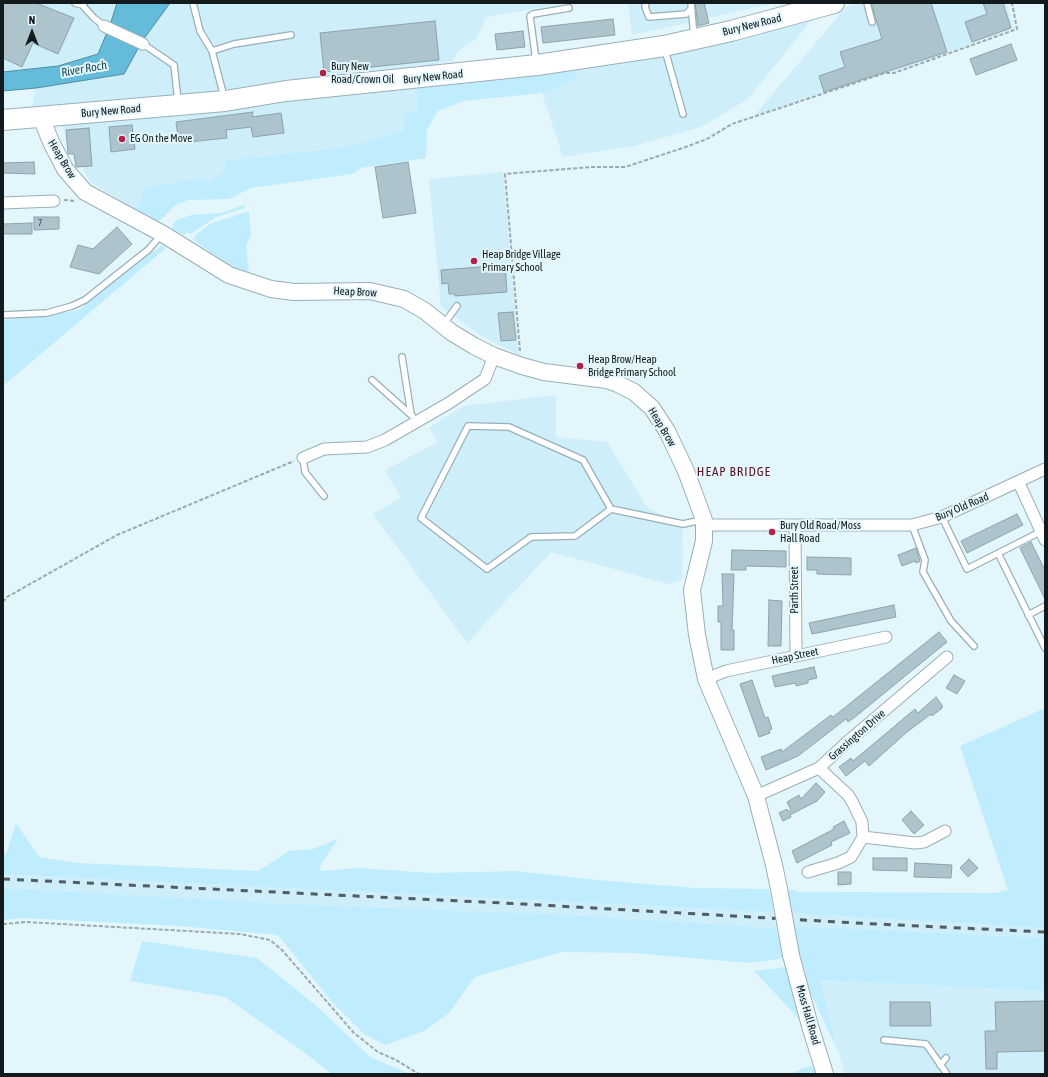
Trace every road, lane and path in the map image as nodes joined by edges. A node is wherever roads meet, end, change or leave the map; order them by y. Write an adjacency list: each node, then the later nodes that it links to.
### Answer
1 (75, 3): 8 (lane)
2 (193, 3): 17 (lane)
3 (646, 3): 10 (lane)
4 (690, 3): 10 (lane)
5 (834, 3): 14 (highway, Bury New Road)
6 (867, 3): 11 (lane)
7 (1012, 3): 32 (path)
8 (83, 4): 12 (lane)
9 (569, 8): 18 (lane)
10 (690, 10): 14 (lane)
11 (872, 22)
12 (104, 26): 15 (street)
13 (291, 35): 17 (lane)
14 (694, 39): 16 (highway, Bury New Road)
15 (143, 44): 20 (lane)
16 (664, 46): 18 (highway, Bury New Road); 21 (lane)
17 (212, 52): 19 (lane)
18 (537, 65): 19 (highway, Bury New Road)
19 (225, 101): 20 (highway, Bury New Road)
20 (178, 106): 22 (highway, Bury New Road)
21 (683, 114)
22 (41, 117): 23 (highway, Bury New Road); 26 (street, Heap Brow)
23 (3, 120)
24 (54, 201): 25 (street)
25 (3, 203)
26 (163, 234): 28 (lane); 29 (street, Heap Brow)
27 (457, 306): 29 (lane)
28 (3, 314)
29 (443, 325): 30 (street, Heap Brow)
30 (494, 356): 32 (street, Heap Brow); 34 (street)
31 (402, 357): 34 (lane)
32 (522, 366): 41 (street, Heap Brow)
33 (372, 380): 34 (lane)
34 (414, 418): 35 (street)
35 (302, 458): 38 (lane); 46 (path)
36 (1045, 469): 37 (street, Bury Old Road)
37 (1019, 483): 40 (street, Bury Old Road); 44 (street)
38 (324, 496)
39 (611, 509): 39 (lane); 41 (lane)
40 (942, 517): 43 (street, Bury Old Road); 45 (lane)
41 (705, 522): 42 (street, Bury Old Road); 54 (street, Moss Hall Road)
42 (795, 525): 43 (street, Bury Old Road); 52 (street, Parth Street)
43 (912, 525): 50 (lane)
44 (1044, 534): 45 (lane)
45 (998, 553): 48 (lane)
46 (3, 602)
47 (1045, 606): 48 (lane)
48 (1028, 615): 51 (lane)
49 (886, 637): 52 (street, Heap Street)
50 (974, 646)
51 (1045, 648)
52 (796, 655): 54 (street, Heap Street)
53 (947, 657): 55 (street, Grassington Drive)
54 (706, 679): 56 (street, Moss Hall Road)
55 (820, 768): 56 (street, Grassington Drive); 58 (street)
56 (756, 796): 65 (street, Moss Hall Road, bridge)
57 (945, 831): 58 (street)
58 (863, 838): 59 (street)
59 (808, 872)
60 (3, 924): 64 (path)
61 (884, 1040): 63 (lane)
62 (946, 1058): 63 (lane)
63 (940, 1065): 66 (lane)
64 (419, 1074)
65 (825, 1074)
66 (947, 1074)

